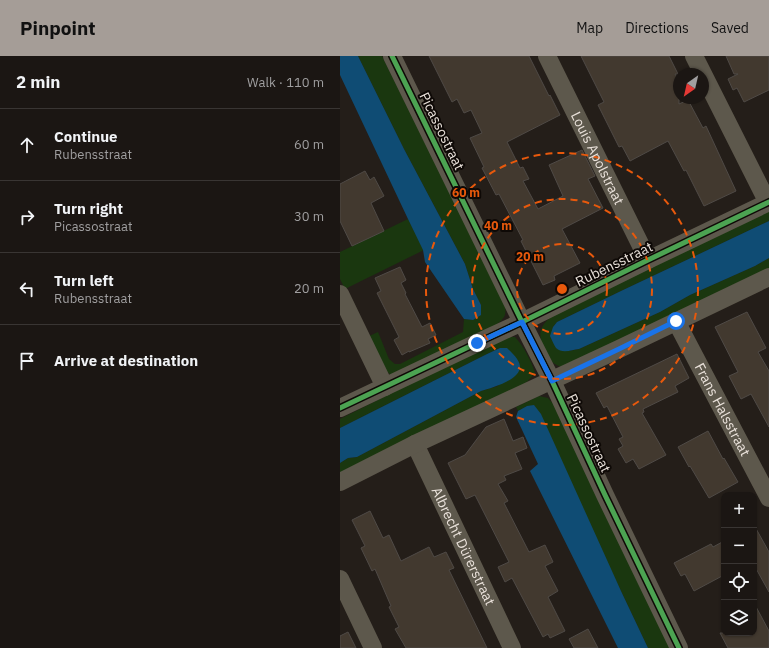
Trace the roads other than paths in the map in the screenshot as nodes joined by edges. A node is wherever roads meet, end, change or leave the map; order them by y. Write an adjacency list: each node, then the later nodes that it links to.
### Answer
1 (392, 56): 9 (street, Picassostraat)
2 (547, 56): 5 (street, Louis Apolstraat)
3 (694, 56): 4 (street)
4 (768, 203): 5 (street, Rubensstraat)
5 (648, 260): 9 (street, Rubensstraat)
6 (769, 277): 8 (street)
7 (340, 294): 11 (street)
8 (676, 321): 10 (street); 15 (street, Frans Halsstraat)
9 (522, 322): 10 (street, Picassostraat); 11 (street, Rubensstraat)
10 (552, 381): 13 (street); 19 (street, Picassostraat)
11 (384, 387): 12 (street, Rubensstraat)
12 (340, 408)
13 (415, 444): 14 (street); 18 (street, Albrecht Dürerstraat)
14 (340, 482)
15 (769, 498)
16 (340, 579): 17 (street)
17 (374, 648)
18 (512, 648)
19 (679, 648)

